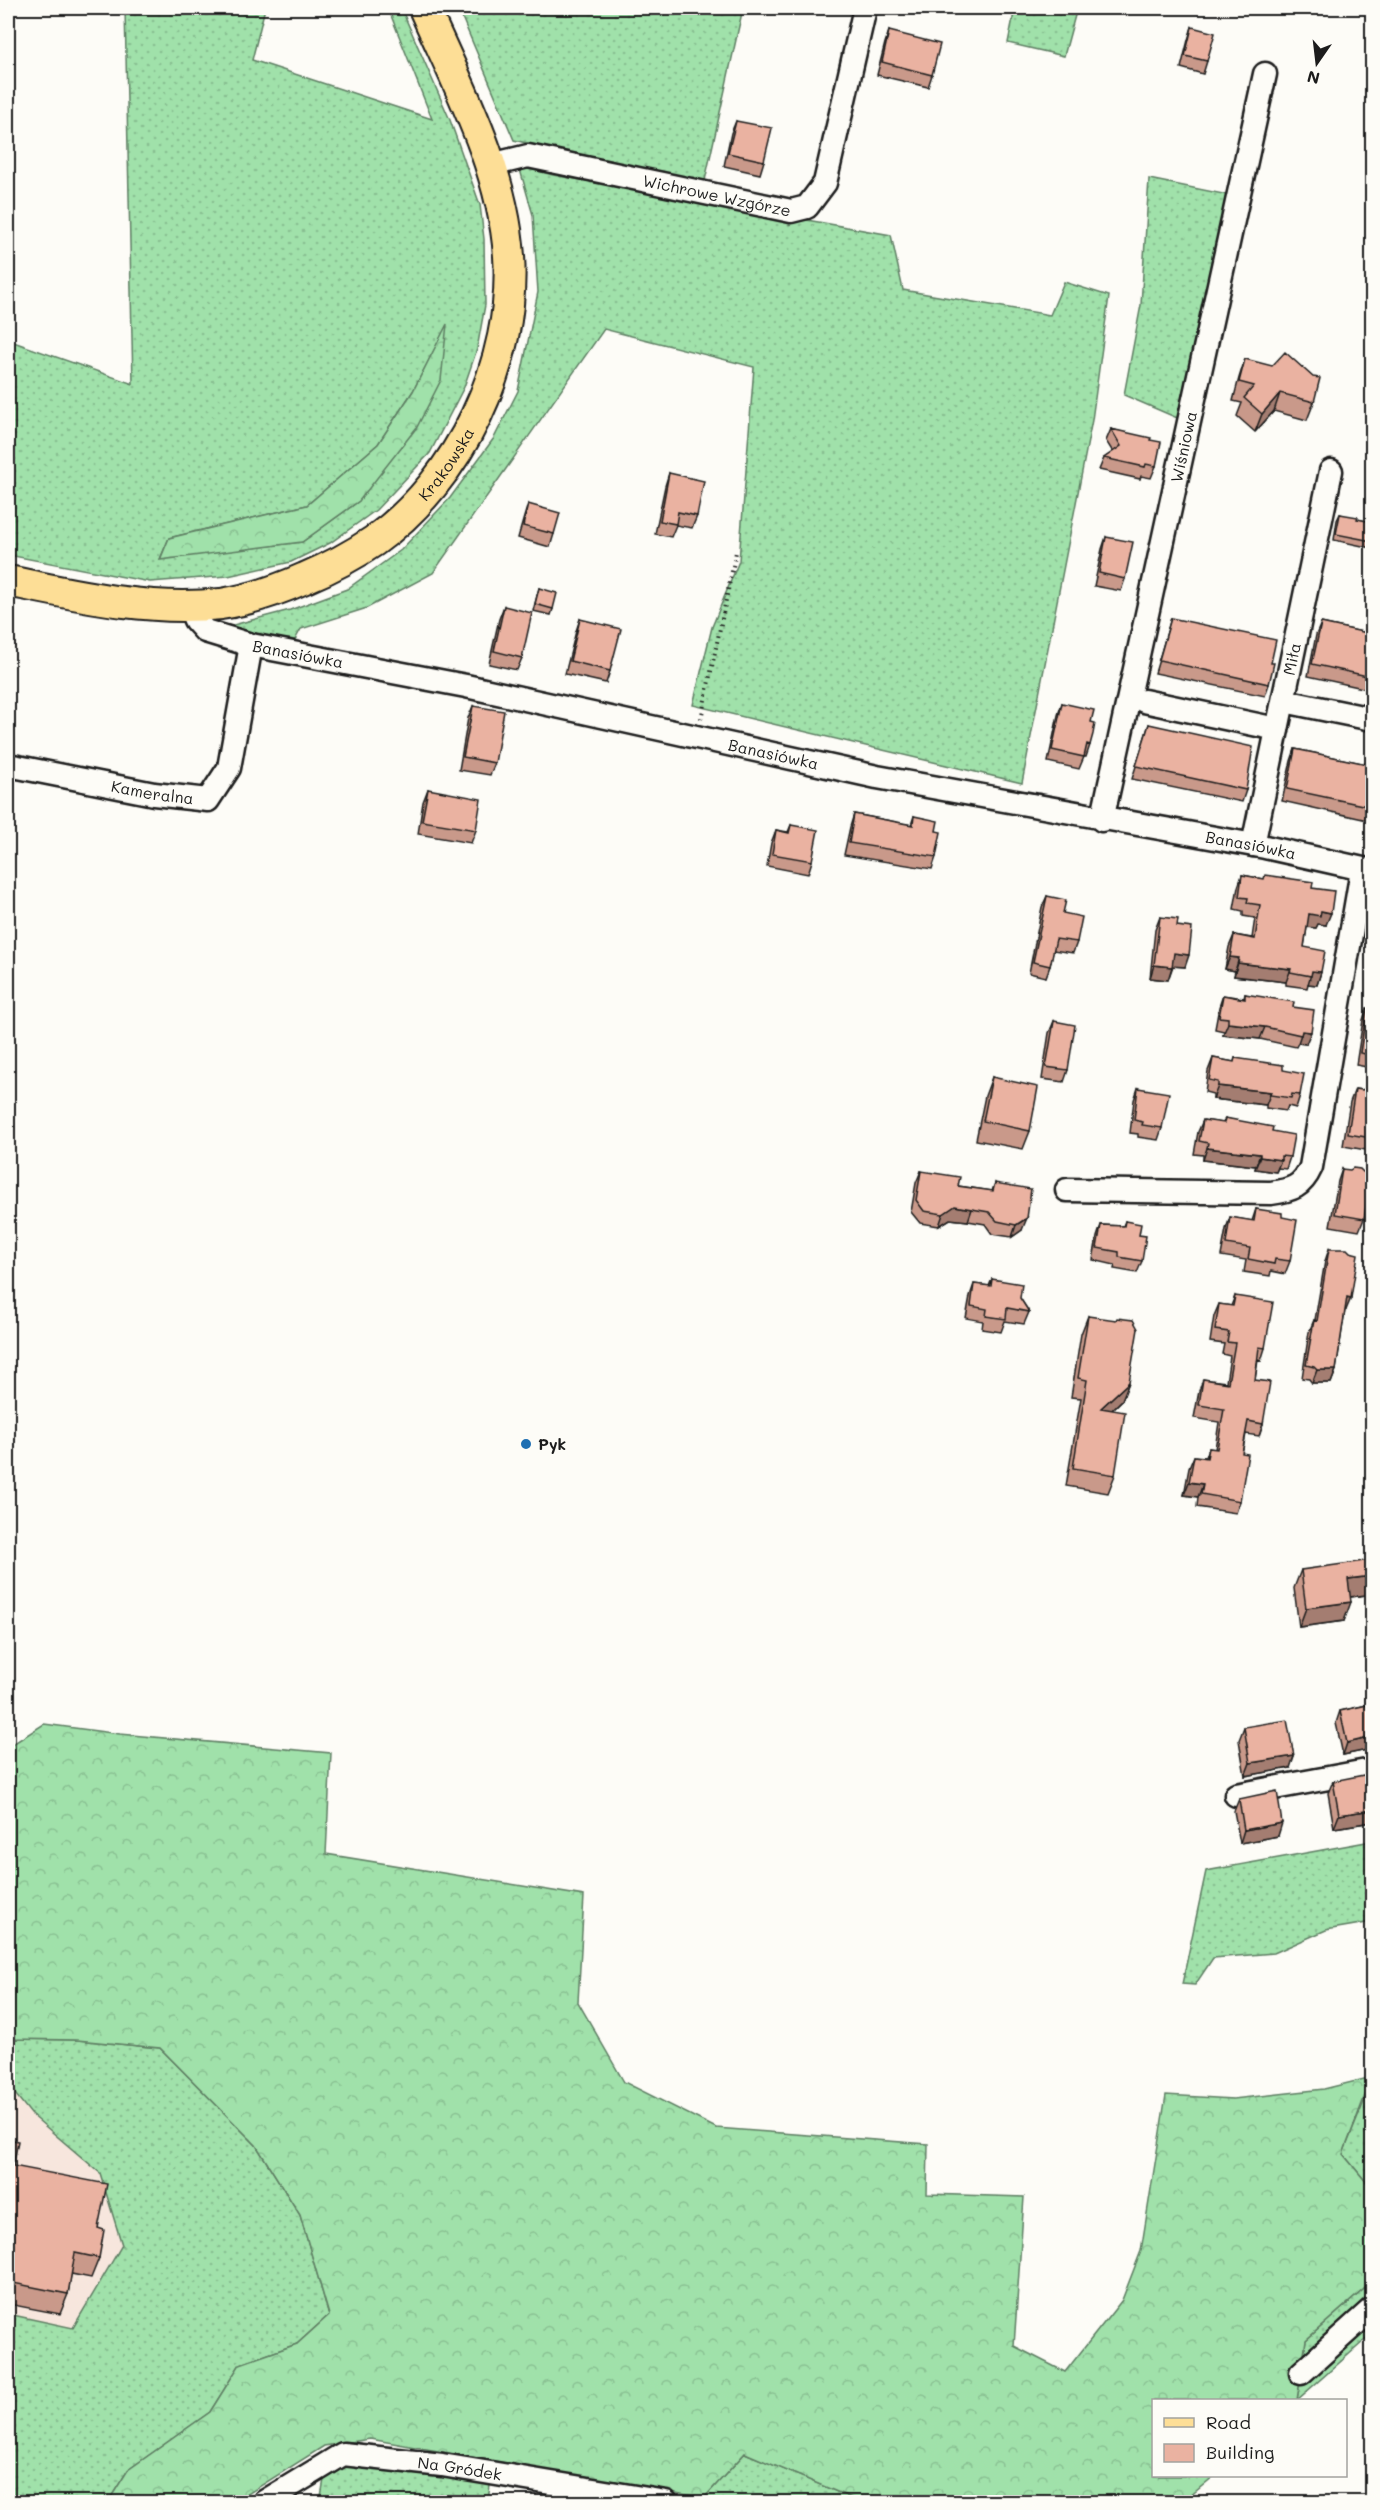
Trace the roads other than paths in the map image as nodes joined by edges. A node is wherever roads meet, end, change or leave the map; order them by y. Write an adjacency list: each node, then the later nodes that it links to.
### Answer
1 (424, 8): 4 (main road, Krakowska)
2 (865, 8): 4 (street, Wichrowe Wzgórze)
3 (1265, 74): 14 (street, Wiśniowa)
4 (491, 165): 7 (main road, Krakowska)
5 (1331, 471): 10 (street, Miła)
6 (8, 581): 7 (main road, Krakowska)
7 (189, 606): 8 (street, Banasiówka)
8 (251, 645): 13 (street, Kameralna); 14 (street, Banasiówka)
9 (1144, 701): 12 (street)
10 (1284, 701): 11 (street); 12 (street, Miła)
11 (1372, 719)
12 (1276, 729): 15 (street, Miła)
13 (8, 765)
14 (1102, 820): 15 (street, Banasiówka)
15 (1252, 845): 16 (street, Banasiówka)
16 (1367, 870): 17 (street)
17 (1067, 1190)
18 (1372, 1770): 19 (street)
19 (1236, 1795)
20 (1372, 2309): 21 (street)
21 (1301, 2373)
22 (264, 2502): 23 (street, Na Gródek)
23 (666, 2502)

